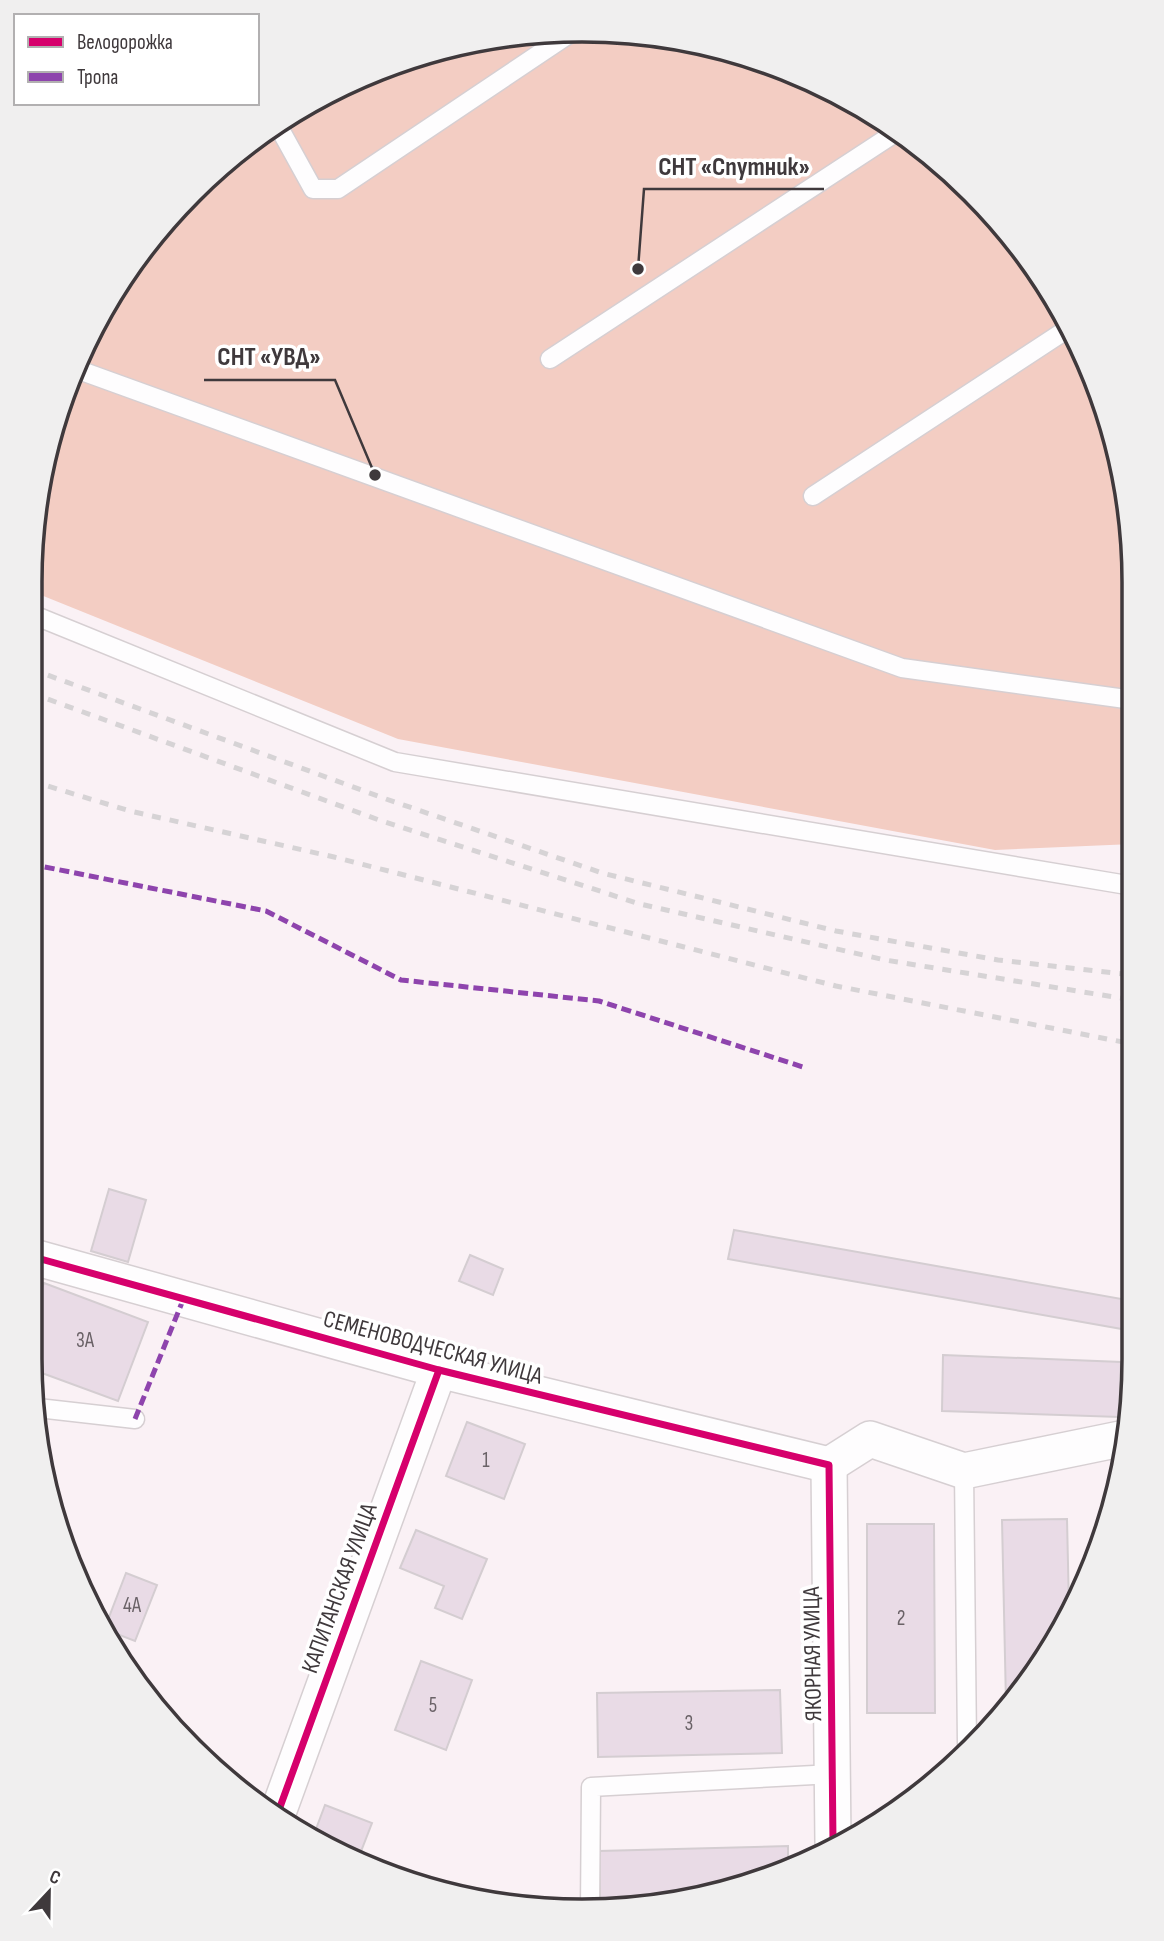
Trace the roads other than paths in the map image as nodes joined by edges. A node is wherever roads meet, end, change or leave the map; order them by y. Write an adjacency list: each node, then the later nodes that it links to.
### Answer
1 (556, 43): 2 (lane)
2 (282, 133)
3 (888, 137): 5 (lane)
4 (1061, 333): 7 (lane)
5 (550, 359)
6 (84, 372): 9 (lane)
7 (813, 496)
8 (42, 618): 10 (lane)
9 (1122, 698)
10 (1122, 884)
11 (42, 1259): 12 (street, СЕМЕНОВОДЧЕСКАЯ УЛИЦА)
12 (439, 1370): 16 (street, СЕМЕНОВОДЧЕСКАЯ УЛИЦА); 20 (street, КАПИТАНСКАЯ УЛИЦА)
13 (45, 1409): 14 (lane)
14 (135, 1419)
15 (1115, 1440): 17 (street)
16 (829, 1465): 17 (street); 19 (street, ЯКОРНАЯ УЛИЦА)
17 (964, 1471): 18 (lane)
18 (968, 1737)
19 (833, 1774): 21 (street, ЯКОРНАЯ УЛИЦА); 22 (lane)
20 (280, 1807)
21 (834, 1836)
22 (590, 1899)

